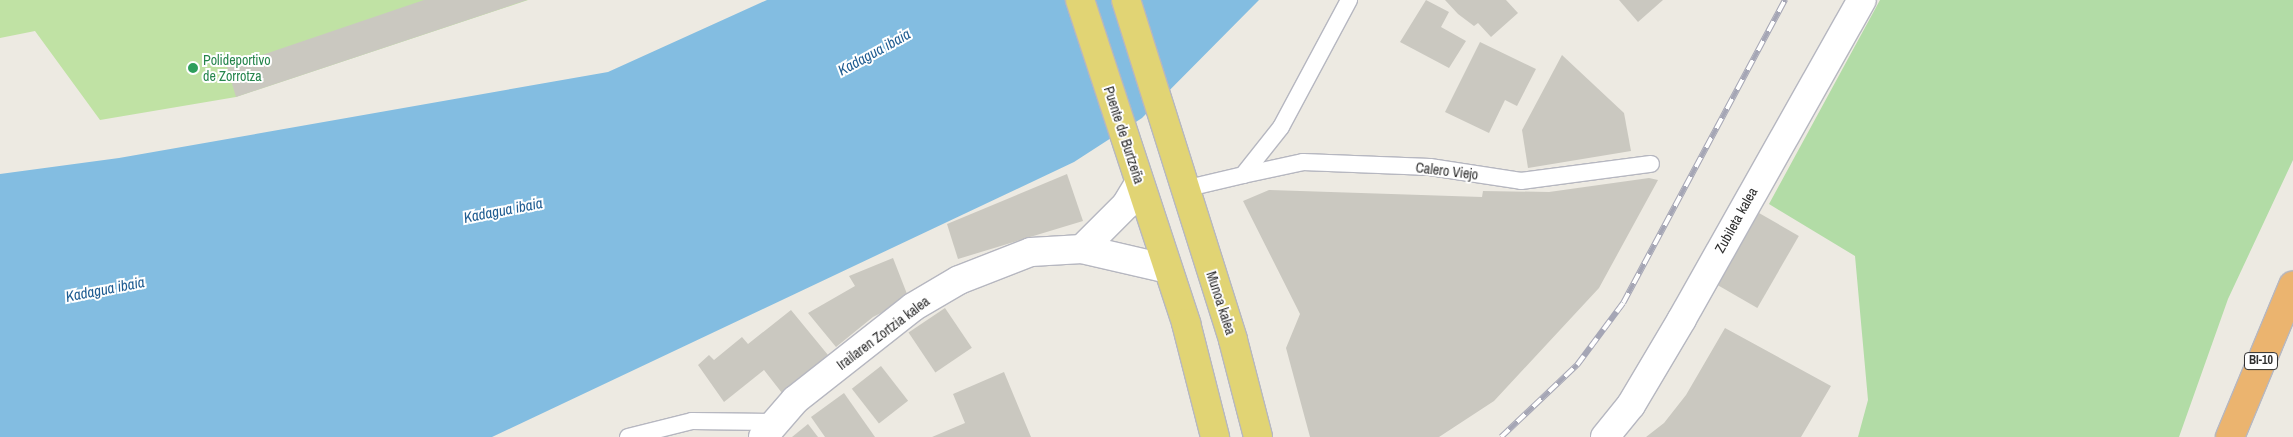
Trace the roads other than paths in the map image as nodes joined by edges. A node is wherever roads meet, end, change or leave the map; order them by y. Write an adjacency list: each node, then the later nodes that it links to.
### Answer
1 (1080, 0): 8 (main road, Puente de Burtzeña)
2 (1126, 0): 7 (main road)
3 (1349, 0): 6 (lane)
4 (1862, 0): 16 (street, Zubileta kalea)
5 (1651, 164): 6 (lane, Calero Viejo)
6 (1243, 175): 7 (lane, Calero Viejo)
7 (1181, 180): 15 (main road, Munoa kalea)
8 (1140, 183): 9 (street); 10 (main road, Puente de Burtzeña)
9 (1082, 249): 10 (street, Irailaren Zortzia kalea); 12 (street, Irailaren Zortzia kalea)
10 (1168, 269): 14 (main road)
11 (2293, 286): 17 (highway, BI-10)
12 (768, 430): 13 (lane)
13 (628, 437)
14 (1215, 437)
15 (1258, 437)
16 (1605, 437)
17 (2230, 437)

